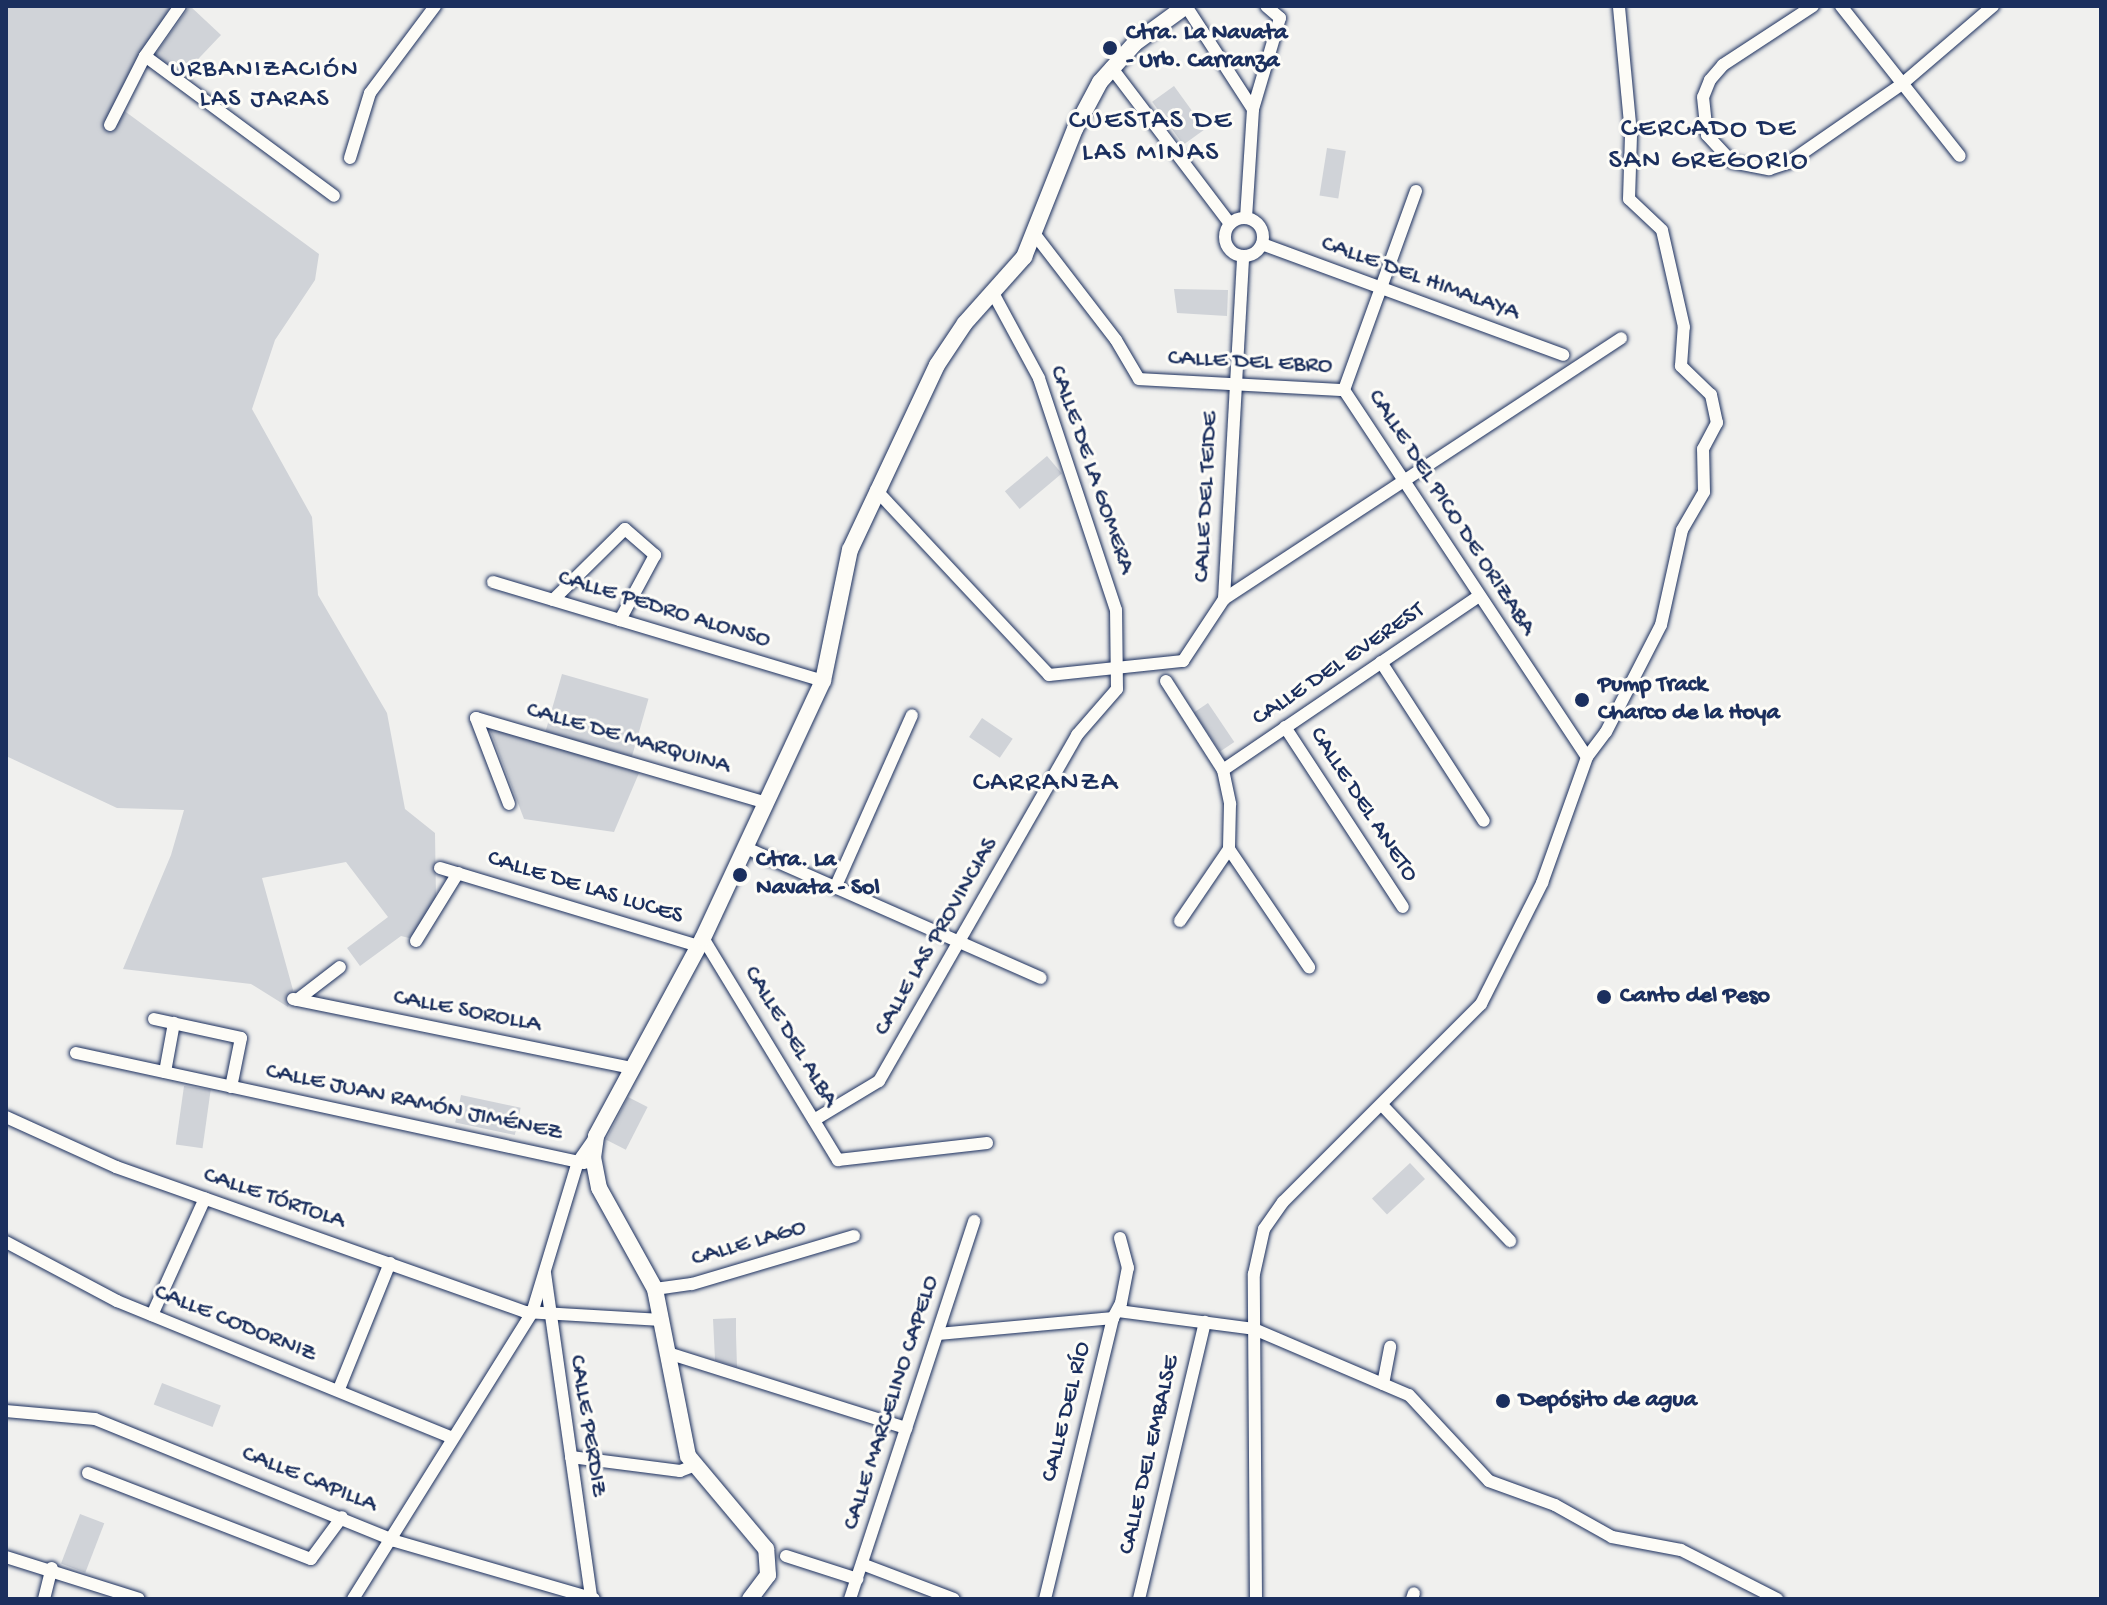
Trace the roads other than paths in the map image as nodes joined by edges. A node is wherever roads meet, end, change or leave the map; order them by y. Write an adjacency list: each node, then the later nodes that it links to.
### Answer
1 (180, 6): 9 (street)
2 (435, 6): 15 (street)
3 (1186, 6): 10 (main road); 12 (street)
4 (1266, 6): 12 (street)
5 (1619, 6): 46 (street)
6 (1813, 6): 11 (street)
7 (1841, 6): 11 (street)
8 (1993, 6): 11 (street)
9 (145, 56): 13 (street); 17 (street)
10 (1111, 67): 19 (street); 20 (main road)
11 (1902, 84): 14 (street)
12 (1253, 109): 18 (street)
13 (110, 125)
14 (1960, 156)
15 (350, 158)
16 (1416, 191): 23 (street, CALLE DEL PICO DE ORIZABA)
17 (334, 196)
18 (1246, 218): 19 (street); 21 (street)
19 (1230, 224): 22 (street)
20 (1036, 236): 24 (main road); 29 (street, CALLE DEL EBRO)
21 (1262, 244): 22 (street); 23 (street, CALLE DEL HIMALAYA)
22 (1243, 257): 29 (street, CALLE DEL TEIDE)
23 (1381, 287): 26 (street, CALLE DEL HIMALAYA); 30 (street, CALLE DEL PICO DE ORIZABA)
24 (993, 293): 32 (main road); 41 (street, CALLE DE LA GOMERA)
25 (1621, 338): 27 (street)
26 (1563, 355): 27 (street, CALLE DEL HIMALAYA); 28 (street)
27 (1584, 363): 28 (street)
28 (1567, 374): 31 (street)
29 (1235, 385): 30 (street, CALLE DEL EBRO); 33 (street, CALLE DEL TEIDE)
30 (1344, 390): 31 (street, CALLE DEL PICO DE ORIZABA)
31 (1404, 481): 35 (street); 36 (street, CALLE DEL PICO DE ORIZABA)
32 (876, 490): 41 (street, CALLE DEL TEIDE); 42 (main road)
33 (1225, 574): 35 (street); 37 (street, CALLE DEL TEIDE)
34 (493, 582): 38 (street, CALLE PEDRO ALONSO)
35 (1245, 585): 37 (street)
36 (1479, 596): 40 (street, CALLE DEL EVEREST); 46 (street, CALLE DEL PICO DE ORIZABA)
37 (1224, 599): 41 (street, CALLE DEL TEIDE)
38 (553, 600): 39 (street, CALLE PEDRO ALONSO); 39 (street)
39 (620, 620): 42 (street, CALLE PEDRO ALONSO)
40 (1381, 662): 45 (street, CALLE DEL EVEREST); 50 (street)
41 (1117, 670): 60 (street, CALLE LAS PROVINCIAS)
42 (823, 681): 48 (main road)
43 (1166, 681): 47 (street)
44 (912, 715): 55 (street)
45 (1285, 727): 47 (street, CALLE DEL EVEREST); 56 (street, CALLE DEL ANETO)
46 (1587, 757): 70 (street)
47 (1223, 770): 52 (street)
48 (767, 803): 49 (street, CALLE DE MARQUINA); 51 (main road)
49 (509, 804)
50 (1484, 821)
51 (746, 848): 55 (street); 59 (main road)
52 (1229, 849): 57 (street); 62 (street)
53 (440, 868): 54 (street, CALLE DE LAS LUCES)
54 (458, 873): 58 (street, CALLE DE LAS LUCES); 59 (street, CALLE DE LAS LUCES)
55 (835, 888): 60 (street)
56 (1403, 907)
57 (1180, 921)
58 (416, 941)
59 (701, 942): 67 (main road); 72 (street, CALLE DEL ALBA)
60 (960, 942): 63 (street); 72 (street, CALLE LAS PROVINCIAS)
61 (340, 967): 67 (street, CALLE SOROLLA)
62 (1309, 967)
63 (1041, 978)
64 (154, 1019): 65 (street, CALLE JUAN RAMÓN JIMÉNEZ)
65 (174, 1023): 68 (street); 69 (street, CALLE JUAN RAMÓN JIMÉNEZ)
66 (76, 1053): 68 (street, CALLE JUAN RAMÓN JIMÉNEZ)
67 (631, 1068): 74 (main road)
68 (165, 1072): 69 (street, CALLE JUAN RAMÓN JIMÉNEZ)
69 (231, 1087): 74 (street, CALLE JUAN RAMÓN JIMÉNEZ)
70 (1382, 1105): 79 (street); 90 (street)
71 (6, 1117): 75 (street, CALLE TÓRTOLA)
72 (814, 1120): 73 (street, CALLE DEL ALBA)
73 (987, 1143)
74 (586, 1167): 81 (street, CALLE PERDIZ); 83 (main road)
75 (205, 1198): 82 (street, CALLE TÓRTOLA); 87 (street)
76 (974, 1221): 91 (street, CALLE MARCELINO CAPELO)
77 (854, 1236): 83 (street, CALLE LAGO)
78 (1120, 1238): 86 (street, CALLE DEL RÍO)
79 (1510, 1241)
80 (6, 1242): 87 (street, CALLE CODORNIZ)
81 (544, 1261): 84 (street, CALLE PERDIZ); 85 (street, CALLE PERDIZ)
82 (390, 1263): 84 (street, CALLE TÓRTOLA); 95 (street)
83 (655, 1289): 88 (main road)
84 (532, 1313): 85 (street, CALLE TÓRTOLA); 98 (street, CALLE PERDIZ)
85 (548, 1313): 88 (street, CALLE TÓRTOLA); 99 (street, CALLE PERDIZ)
86 (1116, 1314): 89 (street); 91 (street); 116 (street, CALLE DEL RÍO)
87 (152, 1315): 95 (street, CALLE CODORNIZ)
88 (662, 1320): 93 (main road)
89 (1205, 1322): 90 (street); 117 (street, CALLE DEL EMBALSE)
90 (1254, 1329): 94 (street); 118 (street)
91 (938, 1334): 97 (street, CALLE MARCELINO CAPELO)
92 (1390, 1347): 94 (street)
93 (668, 1353): 97 (street); 100 (main road)
94 (1383, 1384): 119 (street)
95 (339, 1389): 98 (street, CALLE CODORNIZ)
96 (6, 1411): 102 (street, CALLE CAPILLA)
97 (906, 1428): 106 (street, CALLE MARCELINO CAPELO)
98 (452, 1438): 103 (street, CALLE PERDIZ)
99 (571, 1457): 100 (street); 112 (street, CALLE PERDIZ)
100 (693, 1466): 113 (main road)
101 (88, 1473): 102 (street)
102 (342, 1517): 103 (street, CALLE CAPILLA)
103 (391, 1536): 111 (street, CALLE PERDIZ); 112 (street, CALLE CAPILLA)
104 (786, 1556): 108 (street)
105 (6, 1557): 107 (street)
106 (862, 1564): 108 (street, CALLE MARCELINO CAPELO); 115 (street)
107 (52, 1568): 109 (street); 110 (street)
108 (857, 1579): 114 (street, CALLE MARCELINO CAPELO)
109 (44, 1599)
110 (139, 1599)
111 (353, 1599)
112 (593, 1599)
113 (750, 1599)
114 (850, 1599)
115 (954, 1599)
116 (1045, 1599)
117 (1139, 1599)
118 (1256, 1599)
119 (1777, 1599)

